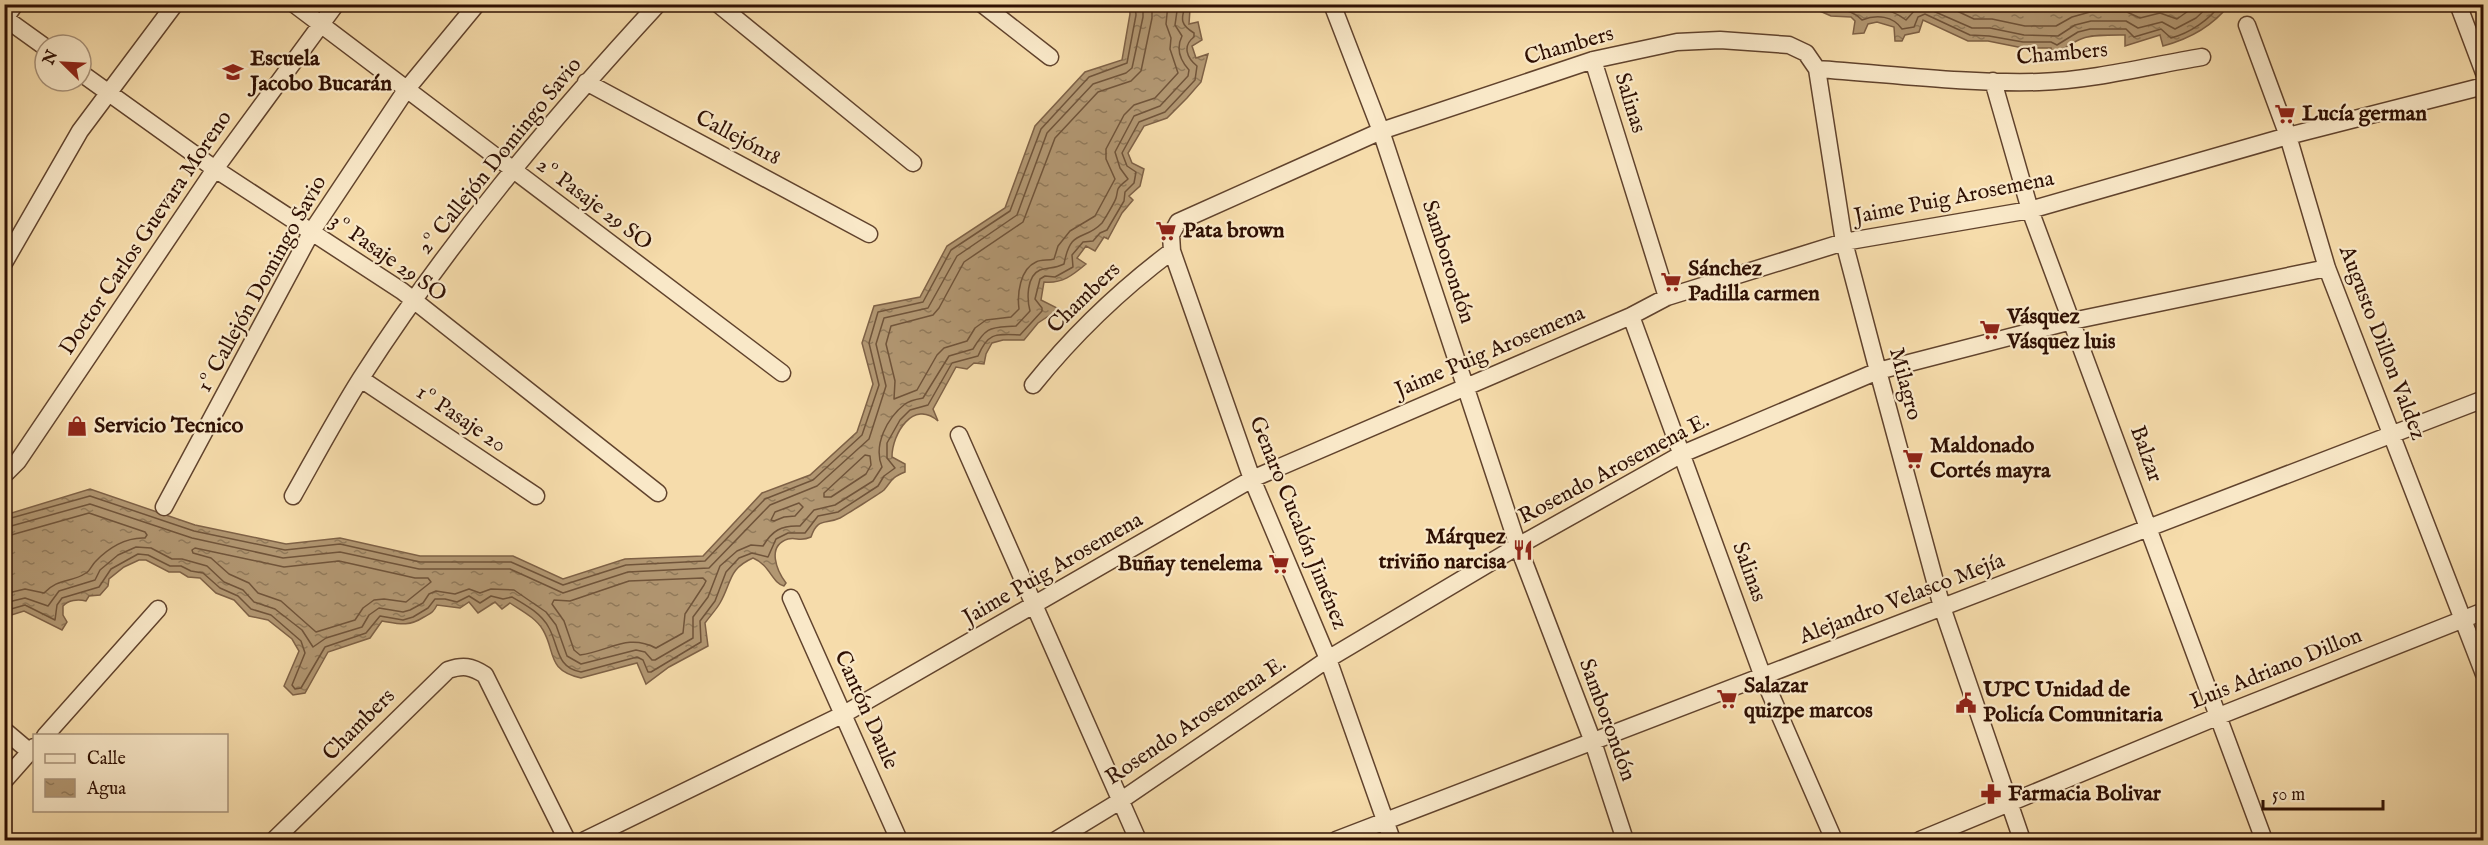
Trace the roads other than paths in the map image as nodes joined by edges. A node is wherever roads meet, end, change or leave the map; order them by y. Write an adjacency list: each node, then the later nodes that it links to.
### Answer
1 (15, 4): 11 (street)
2 (175, 4): 25 (street)
3 (294, 4): 12 (street, 2º Pasaje 29 SO)
4 (336, 4): 12 (street, Doctor Carlos Guevara Moreno)
5 (477, 4): 24 (street, 1º Callejón Domingo Savio)
6 (658, 4): 22 (street, 2º Callejón Domingo Savio)
7 (718, 4): 28 (street)
8 (982, 4): 15 (street)
9 (1332, 4): 26 (street, Samborondón)
10 (2458, 4): 19 (street)
11 (5, 20): 14 (street)
12 (321, 24): 24 (street, 2º Pasaje 29 SO); 29 (street, Doctor Carlos Guevara Moreno)
13 (2247, 25): 27 (street, Augusto Dillon Valdez)
14 (33, 39)
15 (1050, 57)
16 (2202, 57): 21 (street, Chambers)
17 (1593, 60): 18 (street, Chambers); 26 (street, Chambers); 38 (street, Salinas)
18 (1816, 69): 21 (street, Chambers); 34 (street, Milagro)
19 (2484, 73)
20 (93, 81): 25 (street, 3º Pasaje 29 SO)
21 (1993, 81): 31 (street, Balzar)
22 (586, 82): 30 (street, 2º Callejón Domingo Savio); 33 (street, Callejón18)
23 (2484, 86): 27 (street, Jaime Puig Arosemena)
24 (406, 90): 30 (street, 2º Pasaje 29 SO); 32 (street, 1º Callejón Domingo Savio)
25 (108, 92): 29 (street, 3º Pasaje 29 SO); 36 (street)
26 (1381, 131): 35 (street, Chambers); 46 (street, Samborondón)
27 (2288, 136): 31 (street, Jaime Puig Arosemena); 37 (street, Augusto Dillon Valdez)
28 (913, 163)
29 (215, 169): 32 (street, 3º Pasaje 29 SO); 51 (street, Doctor Carlos Guevara Moreno)
30 (512, 171): 39 (street, 2º Callejón Domingo Savio); 43 (street, 2º Pasaje 29 SO)
31 (2030, 210): 34 (street, Jaime Puig Arosemena); 41 (street, Balzar)
32 (312, 231): 39 (street, 3º Pasaje 29 SO); 56 (street, 1º Callejón Domingo Savio)
33 (869, 234)
34 (1844, 242): 38 (street, Jaime Puig Arosemena); 42 (street, Milagro)
35 (1172, 251): 45 (street, Chambers); 52 (street, Genaro Cucalón Jiménez)
36 (4, 263)
37 (2328, 268): 41 (street, Rosendo Arosemena E.); 49 (street, Augusto Dillon Valdez)
38 (1667, 297): 40 (street, Jaime Puig Arosemena)
39 (413, 302): 44 (street, 2º Callejón Domingo Savio); 53 (street, 3º Pasaje 29 SO)
40 (1631, 316): 46 (street, Jaime Puig Arosemena); 50 (street, Salinas)
41 (2072, 321): 42 (street, Rosendo Arosemena E.); 57 (street, Balzar)
42 (1878, 371): 50 (street, Rosendo Arosemena E.); 61 (street, Milagro)
43 (782, 373)
44 (361, 379): 54 (street, 2º Callejón Domingo Savio); 55 (street, 1º Pasaje 20)
45 (1033, 385)
46 (1464, 386): 52 (street, Jaime Puig Arosemena); 58 (street, Samborondón)
47 (2484, 399): 49 (street, Alejandro Velasco Mejía)
48 (959, 435): 60 (street)
49 (2393, 435): 57 (street, Alejandro Velasco Mejía); 64 (street, Augusto Dillon Valdez)
50 (1682, 454): 58 (street, Rosendo Arosemena E.); 67 (street, Salinas)
51 (4, 476)
52 (1252, 479): 60 (street, Jaime Puig Arosemena); 65 (street, Genaro Cucalón Jiménez)
53 (658, 493)
54 (293, 496)
55 (536, 496)
56 (164, 507)
57 (2149, 529): 61 (street, Alejandro Velasco Mejía); 69 (street, Balzar)
58 (1518, 546): 65 (street, Rosendo Arosemena E.); 72 (street, Samborondón)
59 (791, 598): 68 (street, Cantón Daule)
60 (1033, 607): 68 (street, Jaime Puig Arosemena); 75 (street)
61 (1942, 607): 67 (street, Alejandro Velasco Mejía); 76 (street, Milagro)
62 (158, 609): 71 (street)
63 (2484, 611): 64 (street, Luis Adriano Dillon)
64 (2463, 619): 66 (street, Augusto Dillon Valdez); 69 (street, Luis Adriano Dillon)
65 (1328, 659): 75 (street, Rosendo Arosemena E.); 77 (street, Genaro Cucalón Jiménez)
66 (2484, 674)
67 (1763, 677): 72 (street, Alejandro Velasco Mejía); 87 (street, Salinas)
68 (844, 714): 80 (street, Jaime Puig Arosemena); 81 (street, Cantón Daule)
69 (2218, 716): 76 (street, Luis Adriano Dillon); 90 (street, Balzar)
70 (4, 730): 73 (street)
71 (46, 734)
72 (1593, 742): 77 (street, Alejandro Velasco Mejía); 86 (street, Samborondón)
73 (32, 750): 74 (street)
74 (4, 781)
75 (1120, 801): 82 (street, Rosendo Arosemena E.); 83 (street)
76 (2009, 804): 88 (street, Luis Adriano Dillon); 89 (street, Milagro)
77 (1385, 821): 84 (street, Alejandro Velasco Mejía); 85 (street, Genaro Cucalón Jiménez)
78 (274, 840): 79 (street, Chambers)
79 (567, 840)
80 (585, 840)
81 (898, 840)
82 (1056, 840)
83 (1138, 840)
84 (1336, 840)
85 (1392, 840)
86 (1625, 840)
87 (1834, 840)
88 (1920, 840)
89 (2022, 840)
90 (2264, 840)

